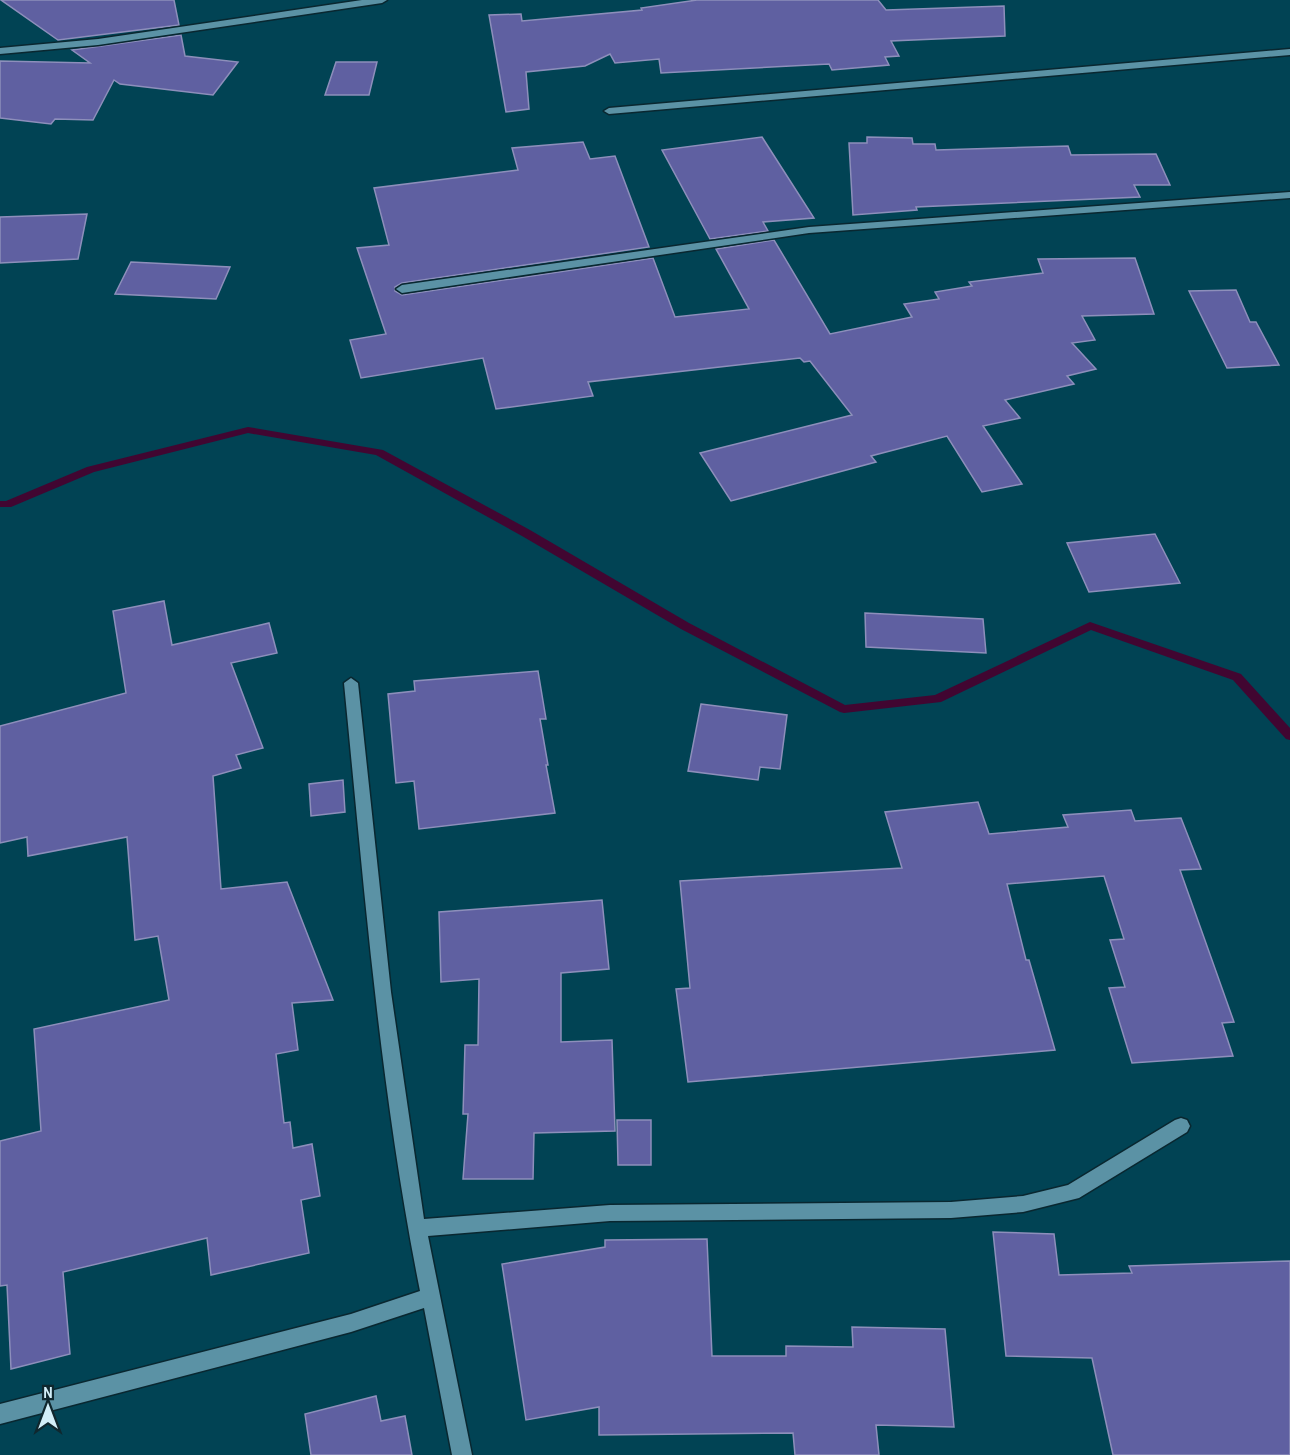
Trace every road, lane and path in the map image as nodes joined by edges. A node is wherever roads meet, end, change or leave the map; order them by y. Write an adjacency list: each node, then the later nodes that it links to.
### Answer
1 (382, 0): 2 (street)
2 (0, 51)
3 (1290, 52): 4 (street)
4 (609, 111)
5 (1290, 195): 6 (street)
6 (402, 289)
7 (351, 683): 9 (street)
8 (1181, 1126): 9 (street)
9 (416, 1228): 10 (street)
10 (431, 1297): 11 (street); 12 (street)
11 (0, 1414)
12 (462, 1455)

